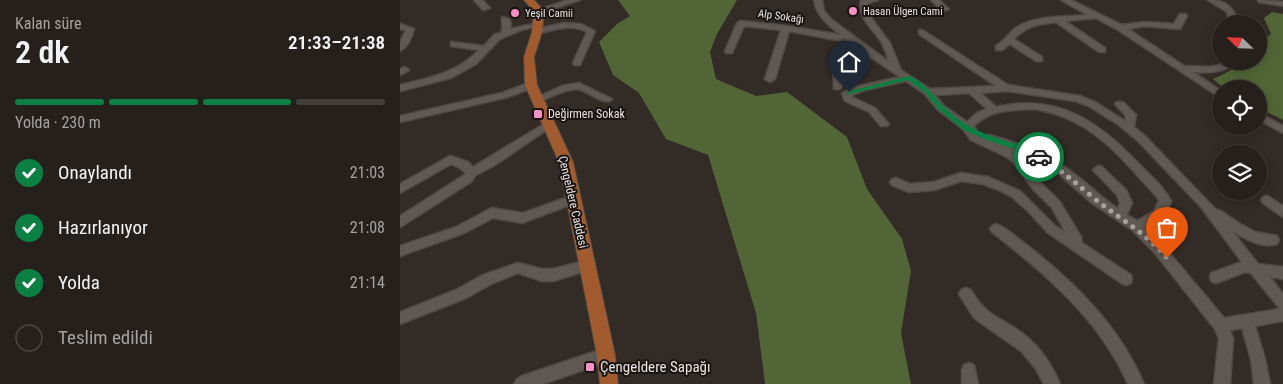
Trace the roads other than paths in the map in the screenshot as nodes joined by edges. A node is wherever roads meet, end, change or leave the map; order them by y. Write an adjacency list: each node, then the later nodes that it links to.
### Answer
1 (478, 0): 11 (street)
2 (529, 0): 13 (main road)
3 (576, 0): 13 (street)
4 (818, 0): 25 (street)
5 (874, 0): 38 (street)
6 (935, 0): 12 (street)
7 (1065, 0): 15 (street)
8 (1212, 0): 14 (street)
9 (1262, 0): 10 (street)
10 (1283, 4)
11 (486, 8)
12 (945, 9)
13 (539, 11): 22 (main road, Çengeldere Caddesi)
14 (1232, 15)
15 (1097, 16): 18 (street); 21 (street)
16 (1183, 16): 21 (street)
17 (505, 19): 23 (street)
18 (1058, 20): 26 (street); 31 (street)
19 (400, 26): 28 (street)
20 (786, 28): 25 (street, Alp Sokağı); 32 (street, Alp Sokağı); 40 (street)
21 (1121, 28): 37 (street)
22 (538, 29): 23 (street); 35 (street); 41 (main road, Çengeldere Caddesi)
23 (512, 31): 30 (street)
24 (922, 32): 44 (street)
25 (848, 36): 33 (street)
26 (1010, 40): 29 (street); 34 (street)
27 (454, 44): 30 (street)
28 (400, 48)
29 (999, 48)
30 (486, 49): 43 (street)
31 (1102, 50)
32 (729, 51)
33 (874, 55): 38 (street); 42 (street)
34 (1039, 59)
35 (577, 63)
36 (1212, 68): 37 (street)
37 (1182, 69): 45 (street)
38 (897, 70): 39 (street)
39 (909, 78): 47 (street); 55 (street)
40 (770, 79)
41 (532, 85): 48 (main road, Çengeldere Caddesi); 52 (street)
42 (837, 87)
43 (400, 88)
44 (1007, 88): 46 (street); 57 (street)
45 (1212, 88)
46 (971, 90): 47 (street); 51 (street)
47 (928, 92): 56 (street)
48 (538, 99): 49 (street); 54 (main road, Çengeldere Caddesi)
49 (607, 99)
50 (1120, 104): 57 (street)
51 (994, 110): 56 (street); 69 (street)
52 (400, 119)
53 (1267, 121): 58 (street)
54 (549, 124): 60 (street); 63 (main road, Çengeldere Caddesi)
55 (884, 124)
56 (967, 128): 67 (street); 72 (street)
57 (1129, 128): 65 (street)
58 (1283, 130)
59 (1098, 170): 67 (street)
60 (472, 172): 62 (street); 68 (street)
61 (896, 182): 72 (street)
62 (400, 189)
63 (574, 199): 73 (street); 74 (main road, Çengeldere Caddesi)
64 (1267, 200): 66 (street)
65 (1205, 204): 71 (street); 75 (street)
66 (1283, 212)
67 (1120, 216): 69 (street)
68 (400, 222)
69 (1136, 227): 84 (street)
70 (996, 229): 89 (street)
71 (1274, 240)
72 (1075, 245): 78 (street)
73 (400, 251)
74 (588, 265): 82 (street); 85 (main road, Çengeldere Caddesi)
75 (1256, 268): 76 (street); 77 (street); 80 (street)
76 (1283, 273)
77 (1216, 277)
78 (1126, 279)
79 (966, 294): 88 (street)
80 (1283, 304)
81 (1283, 315): 83 (street)
82 (400, 318)
83 (1247, 321): 84 (street); 91 (street)
84 (1221, 325): 90 (street)
85 (606, 355): 86 (street); 87 (main road, Çengeldere Caddesi)
86 (522, 384)
87 (609, 384)
88 (1052, 384)
89 (1136, 384)
90 (1222, 384)
91 (1262, 384)

